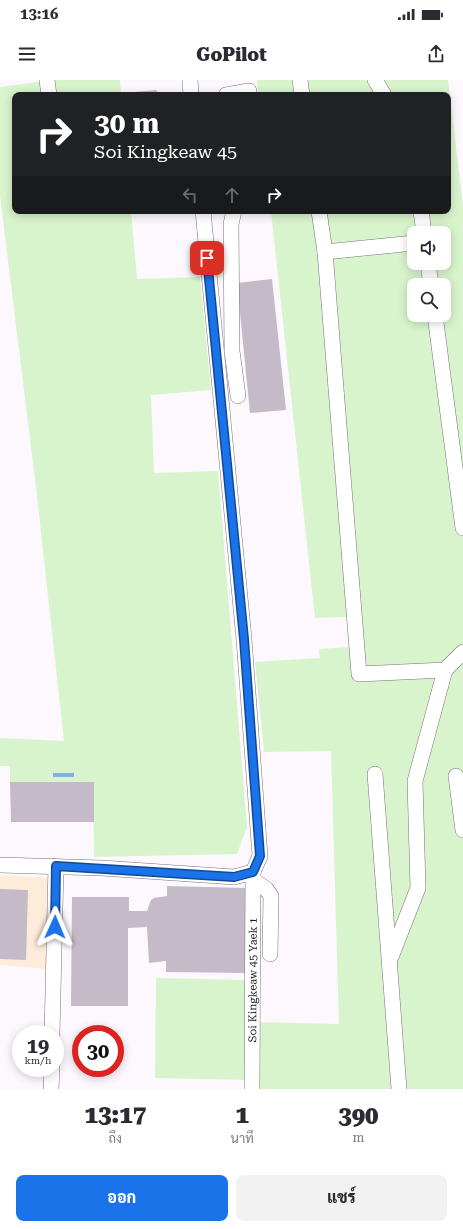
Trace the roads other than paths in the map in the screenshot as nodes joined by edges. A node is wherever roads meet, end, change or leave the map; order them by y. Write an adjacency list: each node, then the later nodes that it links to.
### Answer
1 (47, 80): 5 (street)
2 (190, 80): 6 (street)
3 (300, 80): 7 (street)
4 (375, 80): 8 (street)
5 (49, 92)
6 (191, 92)
7 (302, 92)
8 (382, 92)
9 (203, 214): 18 (street, Soi Kingkeaw 45 Yaek 1)
10 (233, 214): 17 (street)
11 (319, 214): 15 (street)
12 (421, 214): 13 (street)
13 (423, 226)
14 (407, 244): 15 (street)
15 (324, 252): 22 (street)
16 (436, 322): 20 (street)
17 (232, 351): 18 (street); 19 (street)
18 (217, 353): 28 (street, Soi Kingkeaw 45 Yaek 1)
19 (238, 396)
20 (463, 528)
21 (463, 652): 22 (street)
22 (445, 670): 30 (street)
23 (375, 774): 30 (street)
24 (456, 776): 25 (street)
25 (463, 830)
26 (0, 865): 27 (street)
27 (56, 866): 28 (street); 31 (street)
28 (253, 876): 29 (street); 34 (street, Soi Kingkeaw 45 Yaek 1)
29 (270, 954)
30 (390, 962): 35 (street)
31 (52, 1025)
32 (52, 1077): 33 (street)
33 (51, 1089)
34 (252, 1089)
35 (399, 1089)

